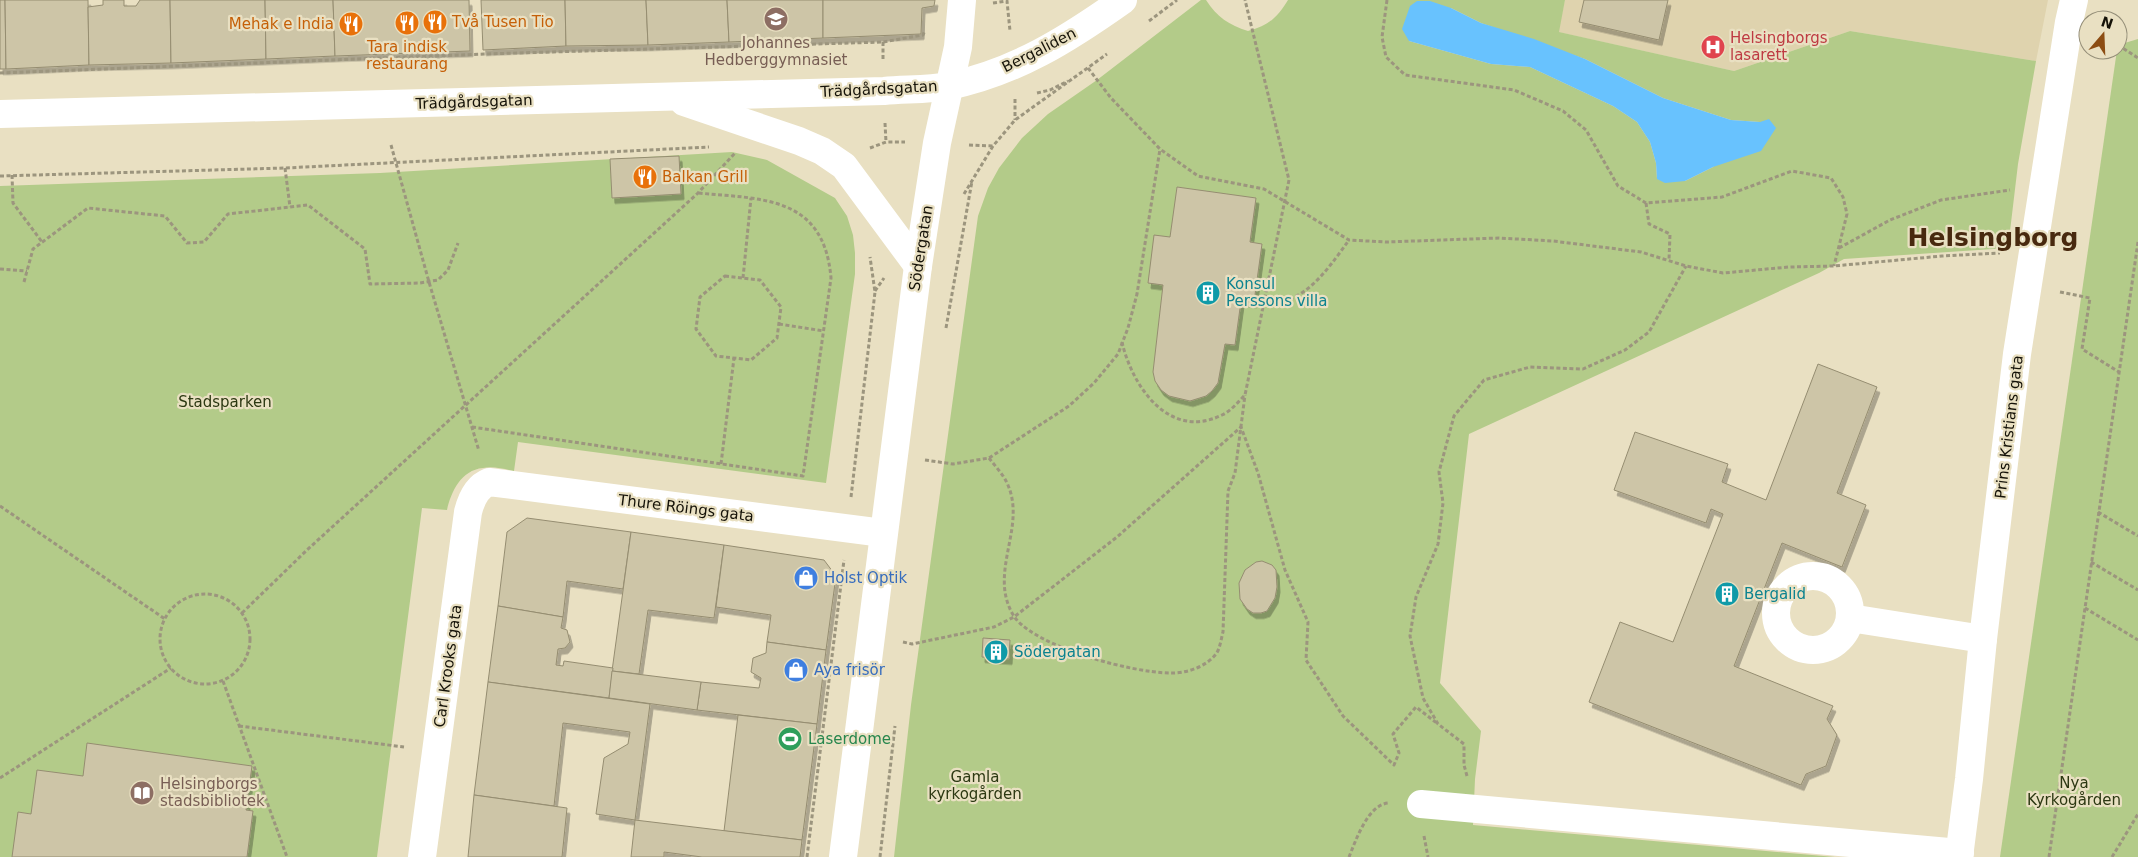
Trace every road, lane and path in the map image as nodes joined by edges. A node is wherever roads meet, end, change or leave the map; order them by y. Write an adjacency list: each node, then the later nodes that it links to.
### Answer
1 (1009, 0): 6 (path); 7 (path)
2 (1123, 0): 7 (street, Bergaliden)
3 (1245, 0): 26 (path)
4 (1387, 0): 27 (path)
5 (2074, 0): 23 (street, Prins Kristians gata)
6 (962, 4): 9 (path); 11 (street, Södergatan)
7 (1013, 67): 11 (street, Bergaliden); 14 (path)
8 (1088, 68): 17 (path)
9 (0, 74)
10 (1076, 77): 14 (path)
11 (948, 86): 12 (street, Trädgårdsgatan); 36 (street, Södergatan)
12 (666, 96): 13 (street, Trädgårdsgatan); 36 (street)
13 (0, 114)
14 (1015, 120): 49 (path)
15 (391, 145): 19 (path)
16 (713, 147): 19 (path)
17 (1160, 149): 26 (path); 50 (path)
18 (736, 152): 24 (path)
19 (396, 162): 20 (path); 43 (path)
20 (286, 168): 21 (path); 28 (path)
21 (12, 175): 22 (path); 30 (path)
22 (0, 176)
23 (2042, 190): 33 (path); 34 (street, Prins Kristians gata)
24 (698, 193): 25 (path); 54 (path)
25 (751, 198): 41 (path); 48 (path)
26 (1285, 201): 29 (path); 46 (path)
27 (1646, 203): 33 (path); 35 (path)
28 (290, 207): 30 (path); 43 (path)
29 (1349, 240): 35 (path); 46 (path)
30 (42, 242): 40 (path)
31 (458, 242): 43 (path)
32 (2138, 242): 52 (path)
33 (1838, 249): 38 (path)
34 (2032, 252): 38 (path); 44 (street, Prins Kristians gata)
35 (1669, 260): 37 (path)
36 (918, 266): 57 (street, Södergatan)
37 (1686, 266): 38 (path); 82 (path)
38 (1834, 266)
39 (0, 270): 40 (path)
40 (28, 271): 42 (path)
41 (743, 278): 47 (path); 51 (path)
42 (24, 282)
43 (429, 282): 54 (path)
44 (2027, 288): 52 (path); 76 (street, Prins Kristians gata)
45 (875, 292): 63 (path)
46 (1264, 303): 53 (path)
47 (779, 324): 48 (path); 51 (path)
48 (824, 331): 59 (path)
49 (945, 332)
50 (1122, 342): 53 (path); 58 (path)
51 (734, 358): 59 (path)
52 (2119, 372): 62 (path)
53 (1245, 394): 56 (path)
54 (466, 406): 55 (path); 71 (path)
55 (472, 427): 59 (path); 60 (path)
56 (1241, 427): 64 (path); 72 (path); 82 (path)
57 (893, 456): 58 (path); 66 (street, Södergatan)
58 (989, 458): 72 (path)
59 (721, 464)
60 (489, 482): 63 (street, Thure Röings gata); 84 (street, Carl Krooks gata)
61 (0, 506): 74 (path)
62 (2098, 512): 67 (path); 68 (path)
63 (847, 529): 66 (street, Thure Röings gata); 93 (path)
64 (1227, 529): 65 (path); 79 (path)
65 (1232, 530)
66 (883, 534): 75 (street, Södergatan)
67 (2138, 536)
68 (2091, 562): 69 (path); 70 (path)
69 (2138, 590)
70 (2085, 608): 77 (path); 97 (path)
71 (242, 613): 74 (path); 81 (path)
72 (1014, 617): 75 (path); 79 (path)
73 (1850, 618): 76 (street)
74 (165, 619): 80 (path)
75 (870, 639): 94 (street, Södergatan)
76 (1983, 639): 90 (street, Prins Kristians gata)
77 (2138, 640)
78 (1100, 649): 79 (path)
79 (1097, 658)
80 (171, 668): 81 (path); 85 (path)
81 (223, 681): 83 (path)
82 (1438, 724): 87 (path)
83 (239, 726): 84 (path); 91 (path)
84 (436, 751): 92 (street, Carl Krooks gata)
85 (0, 778)
86 (1378, 807): 95 (path)
87 (1468, 808): 89 (street); 90 (street)
88 (2138, 814): 98 (path)
89 (1422, 817): 96 (path)
90 (1960, 855)
91 (287, 857)
92 (422, 857)
93 (807, 857)
94 (843, 857)
95 (1349, 857)
96 (1428, 857)
97 (2049, 857)
98 (2112, 857)

